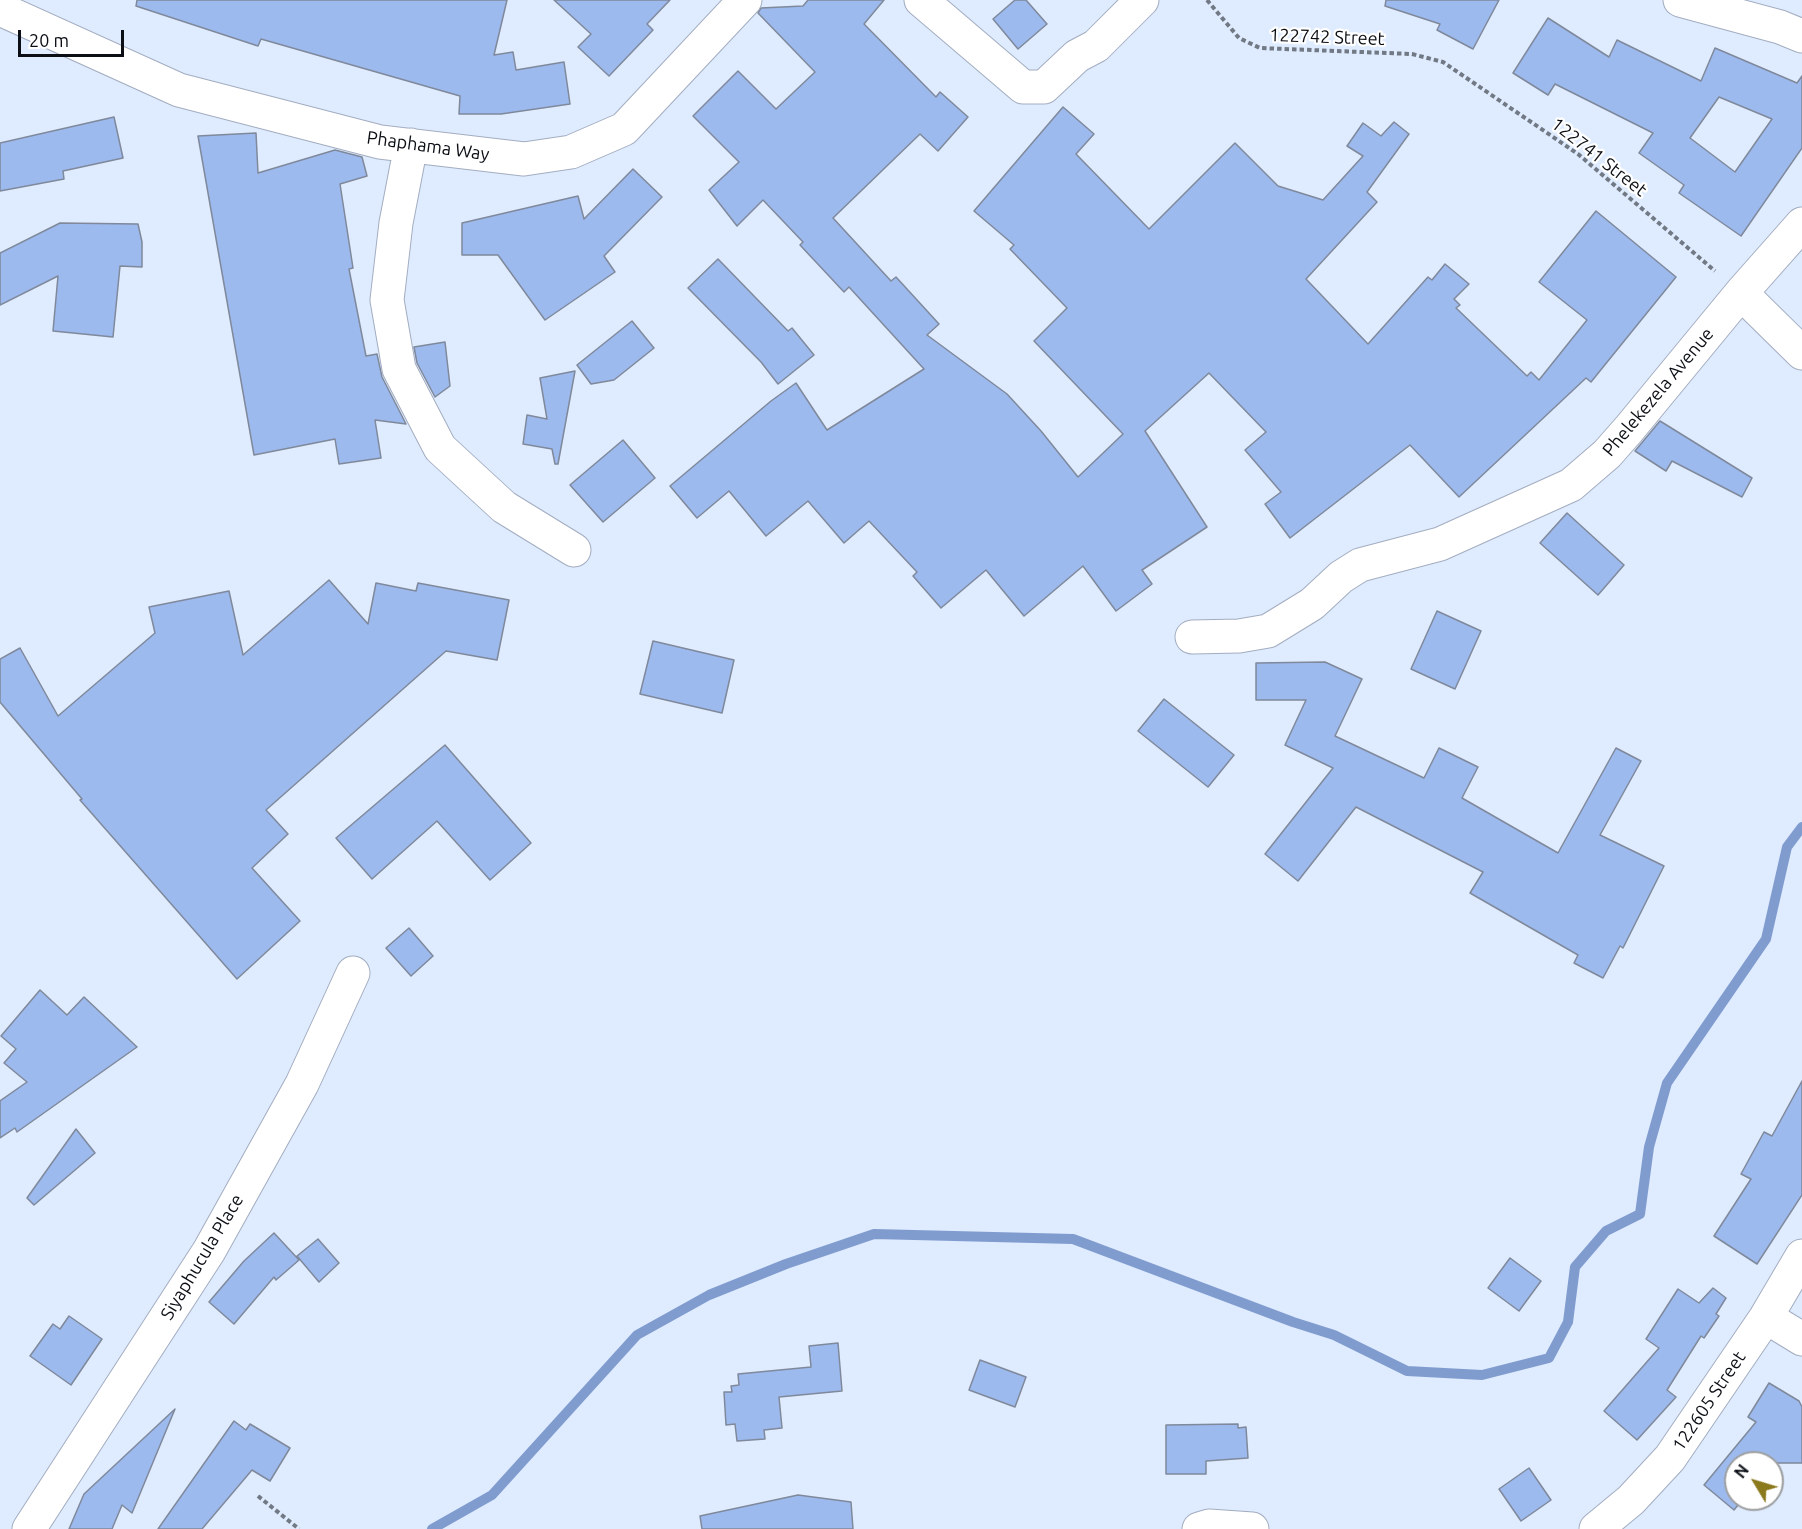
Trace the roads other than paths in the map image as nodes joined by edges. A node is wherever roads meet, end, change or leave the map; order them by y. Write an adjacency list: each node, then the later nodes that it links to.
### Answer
1 (745, 0): 7 (street, Phaphama Way)
2 (921, 0): 3 (street)
3 (1142, 0)
4 (1680, 0): 6 (street)
5 (0, 9): 7 (street, Phaphama Way)
6 (1802, 36)
7 (411, 145): 11 (street)
8 (1802, 224): 9 (street, Phelekezela Avenue)
9 (1741, 293): 10 (street); 12 (street, Phelekezela Avenue)
10 (1802, 353)
11 (574, 550)
12 (1191, 638)
13 (353, 973): 17 (street, Siyaphucula Place)
14 (1802, 1256): 15 (street, 122605 Street)
15 (1766, 1317): 16 (street); 20 (street, 122605 Street)
16 (1802, 1339)
17 (29, 1529)
18 (1199, 1529): 19 (street)
19 (1252, 1529)
20 (1596, 1529)

